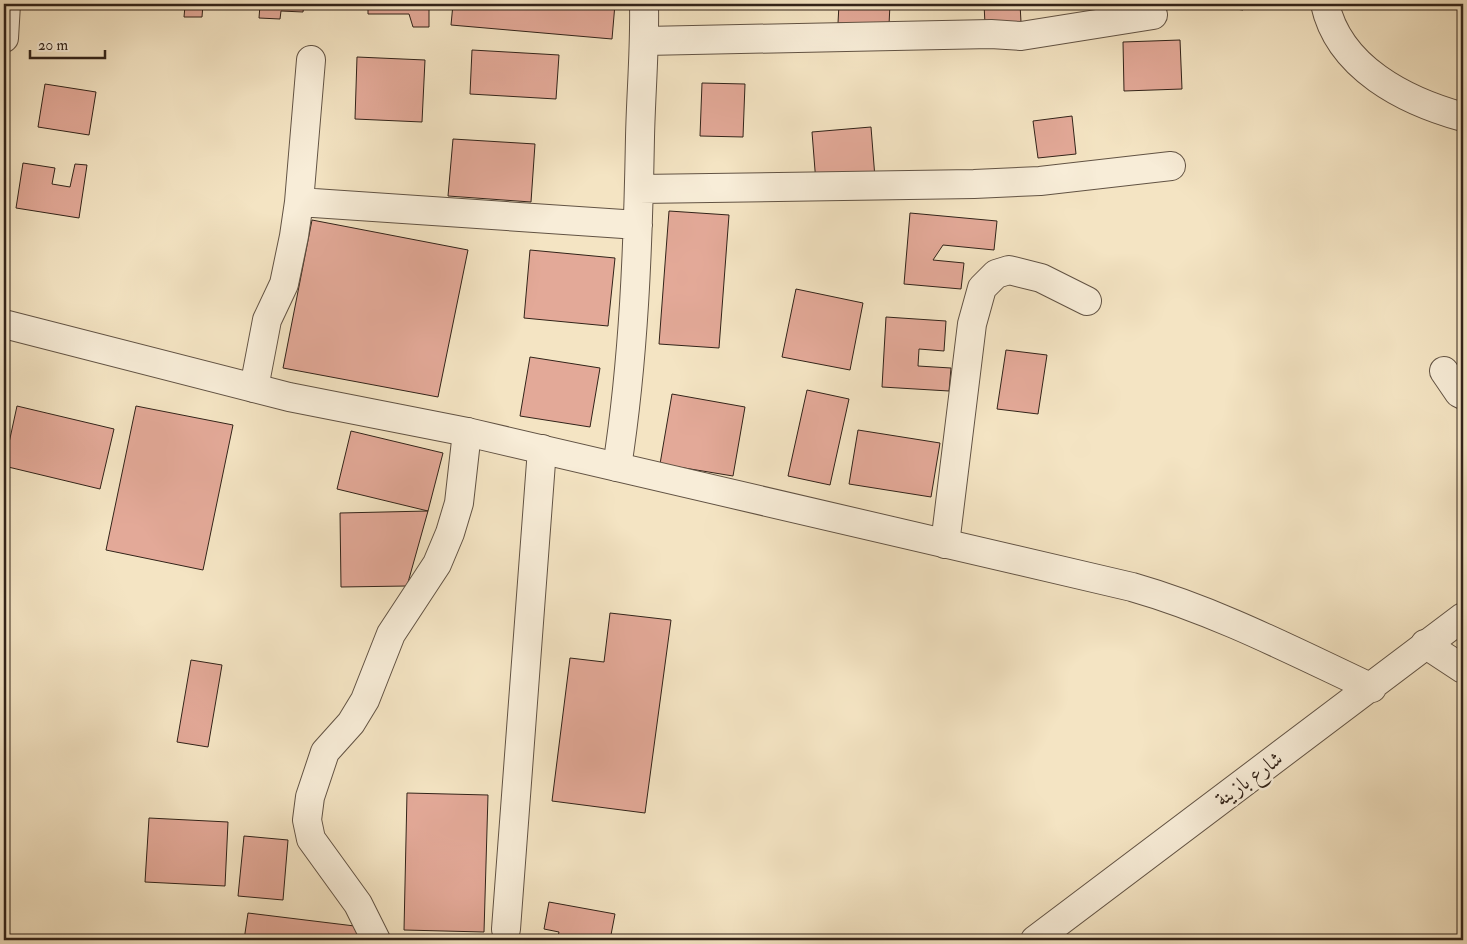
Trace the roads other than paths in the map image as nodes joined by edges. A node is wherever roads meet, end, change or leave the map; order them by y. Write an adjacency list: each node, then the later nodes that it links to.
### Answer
1 (6, 4): 5 (street)
2 (644, 4): 6 (street)
3 (1325, 4): 8 (street)
4 (1154, 15): 6 (street)
5 (4, 38)
6 (644, 41): 10 (street)
7 (311, 60): 11 (street)
8 (1463, 117)
9 (1171, 166): 10 (street)
10 (639, 190): 12 (street)
11 (299, 202): 12 (street); 16 (street)
12 (638, 225): 20 (street)
13 (1087, 301): 21 (street)
14 (4, 324): 16 (street)
15 (1444, 371): 17 (street)
16 (254, 388): 18 (street)
17 (1463, 395)
18 (467, 432): 19 (street); 27 (street)
19 (542, 449): 20 (street); 26 (street)
20 (617, 467): 21 (street)
21 (945, 544): 25 (street)
22 (1463, 617): 23 (street, شارع بازينة)
23 (1425, 644): 24 (street); 25 (street, شارع بازينة)
24 (1463, 670)
25 (1372, 688): 28 (street, شارع بازينة)
26 (506, 929)
27 (376, 940)
28 (1035, 940)

